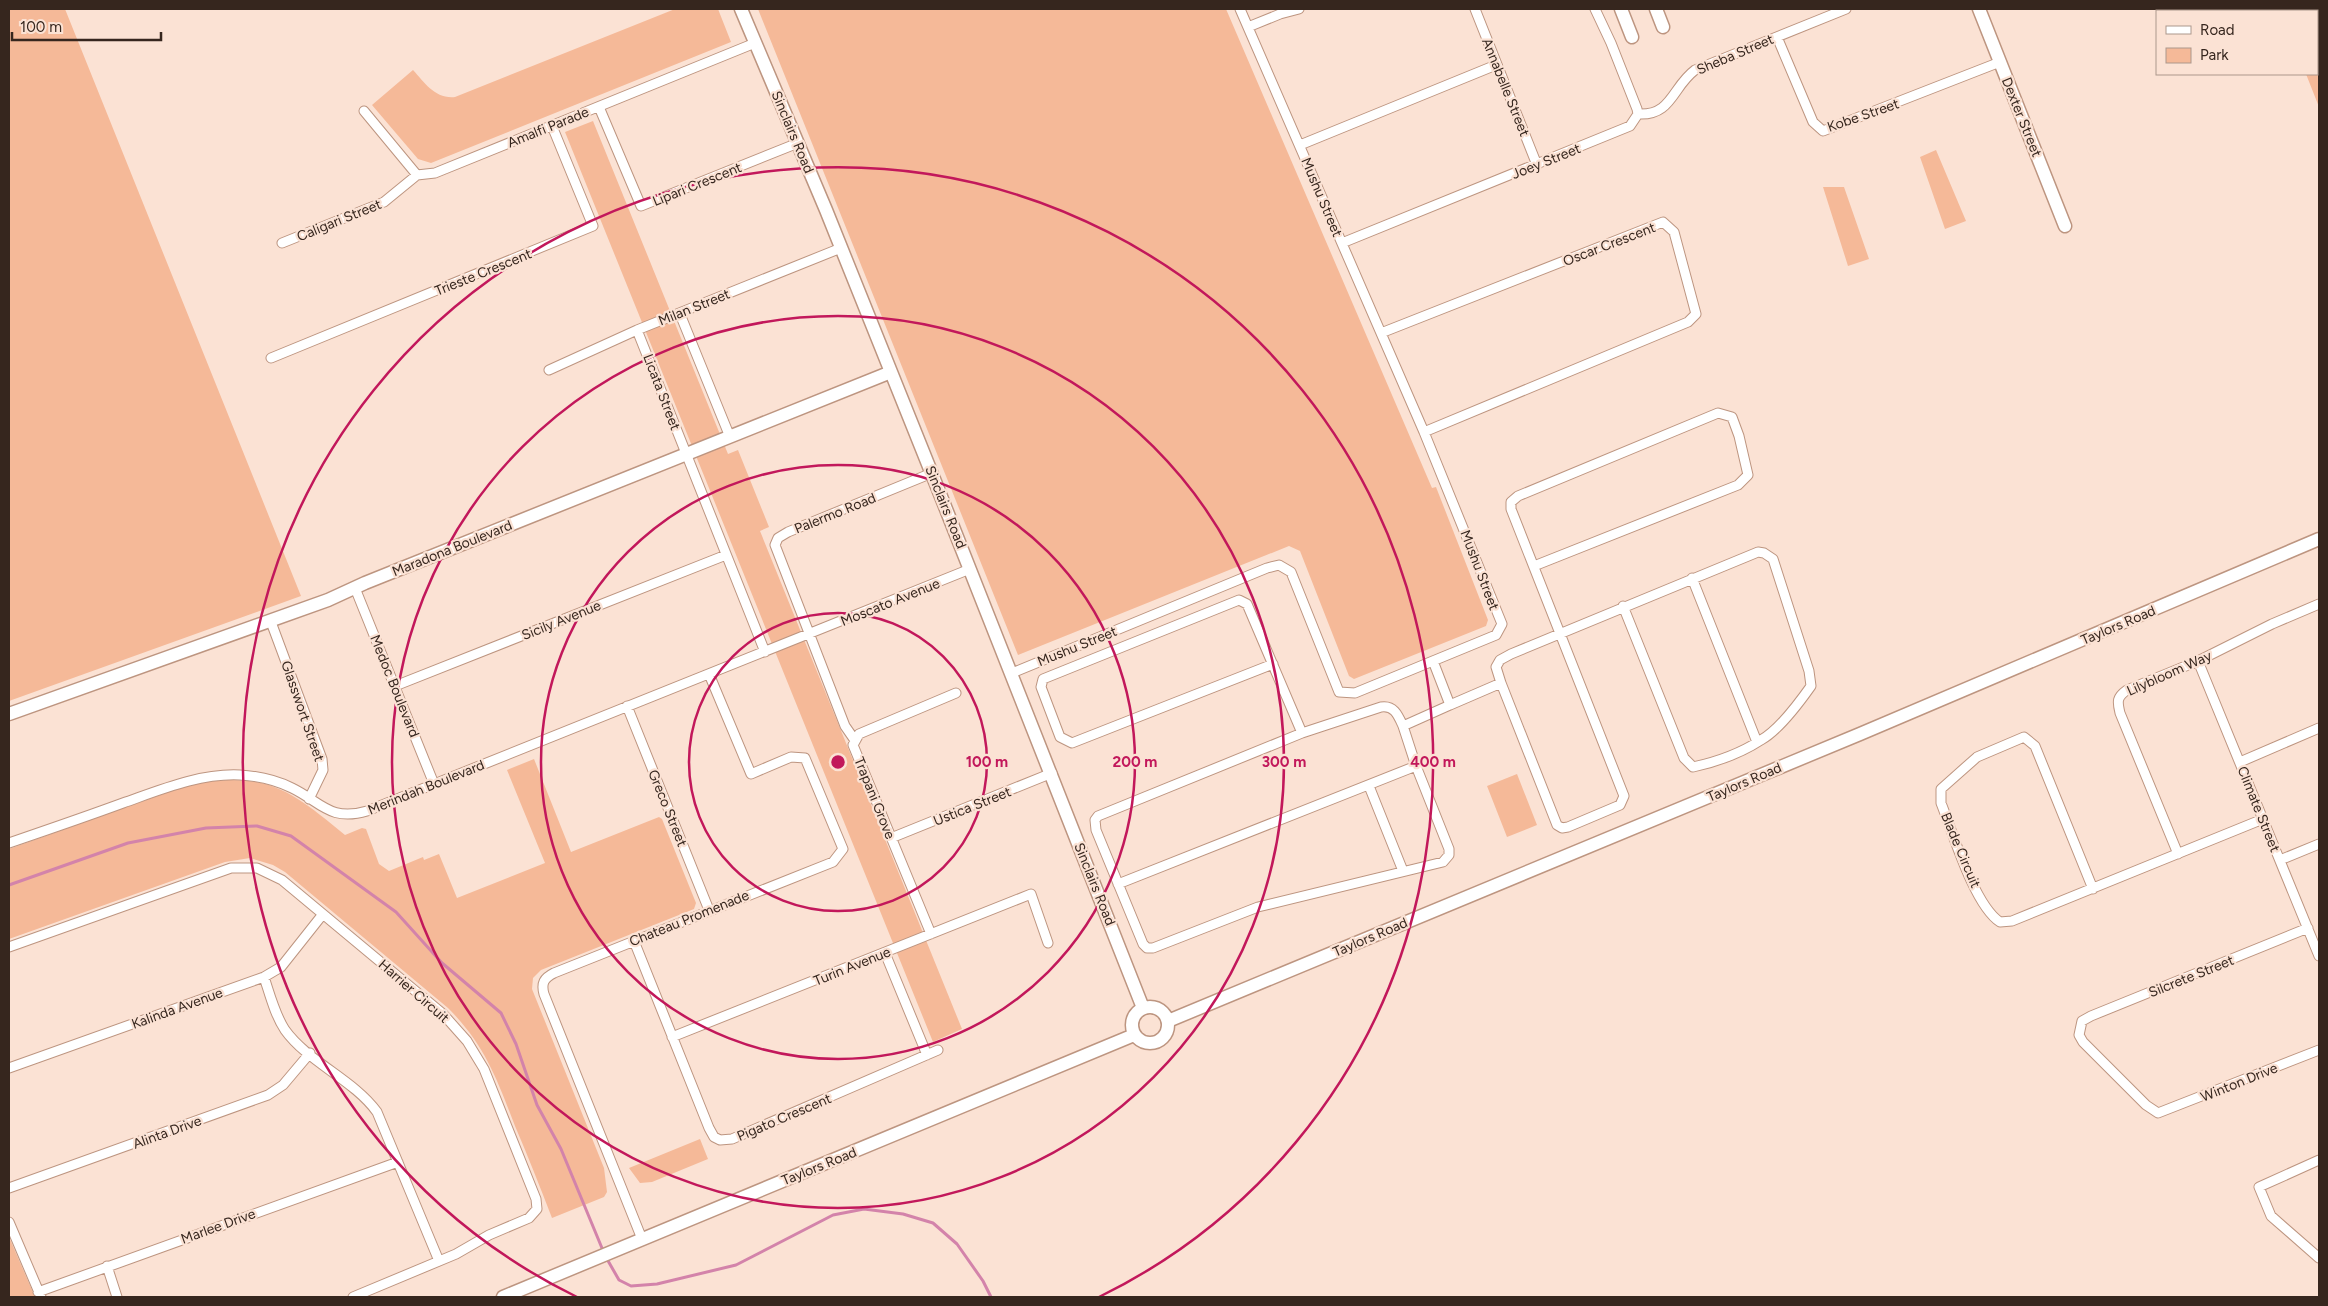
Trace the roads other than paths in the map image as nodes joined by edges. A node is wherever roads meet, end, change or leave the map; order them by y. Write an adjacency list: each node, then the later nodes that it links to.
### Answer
1 (741, 9): 14 (street, Sinclairs Road)
2 (1240, 9): 10 (street, Mushu Street)
3 (1299, 9): 10 (street)
4 (1475, 9): 16 (street, Annabelle Street)
5 (1595, 9): 19 (street)
6 (1621, 9): 12 (street)
7 (1656, 9): 11 (street)
8 (1846, 9): 13 (street, Sheba Street)
9 (1979, 9): 15 (street, Dexter Street)
10 (1248, 27): 22 (street, Mushu Street)
11 (1663, 27)
12 (1632, 37)
13 (1777, 37): 15 (street, Kobe Street); 19 (street, Sheba Street)
14 (756, 43): 17 (street, Amalfi Parade); 21 (street, Sinclairs Road)
15 (2000, 62): 25 (street, Dexter Street)
16 (1496, 65): 22 (street); 23 (street, Annabelle Street)
17 (599, 107): 20 (street, Amalfi Parade); 21 (street, Lipari Crescent)
18 (364, 111): 24 (street)
19 (1638, 114): 23 (street, Joey Street)
20 (552, 126): 24 (street, Amalfi Parade); 32 (street, Trieste Crescent)
21 (798, 143): 28 (street, Sinclairs Road)
22 (1300, 145): 27 (street, Mushu Street)
23 (1537, 165): 27 (street, Joey Street)
24 (417, 176): 26 (street, Caligari Street)
25 (2065, 226)
26 (282, 243)
27 (1342, 243): 31 (street, Mushu Street)
28 (841, 248): 29 (street, Milan Street); 34 (street, Sinclairs Road)
29 (680, 314): 30 (street, Milan Street); 36 (street)
30 (637, 330): 33 (street, Milan Street); 37 (street, Licata Street)
31 (1381, 333): 35 (street, Mushu Street); 35 (street, Oscar Crescent)
32 (271, 358)
33 (549, 370)
34 (891, 372): 36 (street, Maradona Boulevard); 38 (street, Sinclairs Road)
35 (1424, 432): 51 (street, Mushu Street)
36 (730, 436): 37 (street, Maradona Boulevard)
37 (686, 454): 40 (street, Licata Street); 44 (street, Maradona Boulevard)
38 (932, 472): 42 (street, Sinclairs Road); 48 (street, Palermo Road)
39 (2319, 539): 93 (street, Taylors Road)
40 (726, 555): 50 (street, Licata Street); 57 (street, Sicily Avenue)
41 (1534, 566): 41 (street); 49 (street)
42 (970, 569): 48 (street, Moscato Avenue); 54 (street, Sinclairs Road)
43 (1692, 578): 46 (street); 66 (street); 66 (street)
44 (355, 588): 47 (street, Maradona Boulevard); 57 (street, Medoc Boulevard)
45 (2319, 604): 52 (street, Lilybloom Way)
46 (1623, 606): 49 (street); 66 (street)
47 (271, 622): 61 (street, Maradona Boulevard); 72 (street, Glasswort Street)
48 (809, 634): 50 (street, Merindah Boulevard); 65 (street, Palermo Road)
49 (1559, 634): 56 (street); 56 (street)
50 (765, 652): 55 (street, Merindah Boulevard)
51 (1433, 661): 54 (street, Mushu Street); 59 (street)
52 (2198, 662): 67 (street, Climate Street); 77 (street, Lilybloom Way)
53 (1273, 664): 53 (street); 64 (street)
54 (1012, 673): 69 (street, Sinclairs Road)
55 (710, 674): 60 (street, Merindah Boulevard); 82 (street, Chateau Promenade)
56 (1501, 683): 59 (street)
57 (396, 686): 70 (street, Medoc Boulevard)
58 (956, 693): 65 (street, Trapani Grove)
59 (1450, 705): 62 (street)
60 (627, 706): 70 (street, Merindah Boulevard); 82 (street, Greco Street)
61 (9, 714)
62 (1403, 726): 64 (street); 68 (street)
63 (2319, 728): 67 (street)
64 (1302, 732): 80 (street)
65 (854, 740): 74 (street, Trapani Grove)
66 (1757, 742)
67 (2240, 762): 73 (street, Climate Street)
68 (1416, 766): 71 (street); 79 (street)
69 (1052, 773): 74 (street, Ustica Street); 92 (street, Sinclairs Road)
70 (434, 784): 72 (street, Merindah Boulevard)
71 (1369, 786): 79 (street); 80 (street)
72 (309, 798): 75 (street, Merindah Boulevard)
73 (2263, 819): 77 (street, Blade Circuit); 78 (street, Climate Street)
74 (891, 838): 85 (street, Trapani Grove)
75 (9, 843)
76 (2319, 844): 78 (street)
77 (2178, 854): 81 (street, Blade Circuit)
78 (2280, 860): 84 (street, Climate Street)
79 (1403, 871): 80 (street)
80 (1118, 884)
81 (2093, 888): 81 (street, Blade Circuit)
82 (709, 910): 86 (street, Chateau Promenade)
83 (323, 914): 88 (street, Harrier Circuit); 91 (street, Kalinda Avenue); 108 (street, Harrier Circuit)
84 (2308, 928): 89 (street, Climate Street); 101 (street, Silcrete Street)
85 (931, 934): 87 (street, Turin Avenue); 90 (street, Turin Avenue)
86 (634, 941): 95 (street, Pigato Crescent); 106 (street, Chateau Promenade)
87 (1048, 943)
88 (9, 946)
89 (2318, 951)
90 (885, 953): 95 (street, Turin Avenue); 99 (street)
91 (264, 977): 98 (street); 100 (street, Kalinda Avenue)
92 (1143, 1008): 93 (street); 94 (street)
93 (1168, 1021): 94 (street)
94 (1134, 1035): 106 (street, Taylors Road)
95 (672, 1037): 99 (street, Pigato Crescent)
96 (938, 1050): 99 (street, Pigato Crescent)
97 (2319, 1050): 101 (street, Winton Drive)
98 (310, 1053): 103 (street); 104 (street, Alinta Drive)
99 (927, 1055)
100 (9, 1068)
101 (2158, 1114)
102 (2319, 1160): 107 (street)
103 (398, 1162): 108 (street); 109 (street, Marlee Drive)
104 (9, 1188)
105 (9, 1222): 110 (street)
106 (642, 1238): 113 (street, Taylors Road)
107 (2319, 1258)
108 (439, 1261): 112 (street, Harrier Circuit)
109 (106, 1266): 110 (street, Marlee Drive); 111 (street)
110 (40, 1294)
111 (117, 1297)
112 (352, 1297)
113 (503, 1297)

